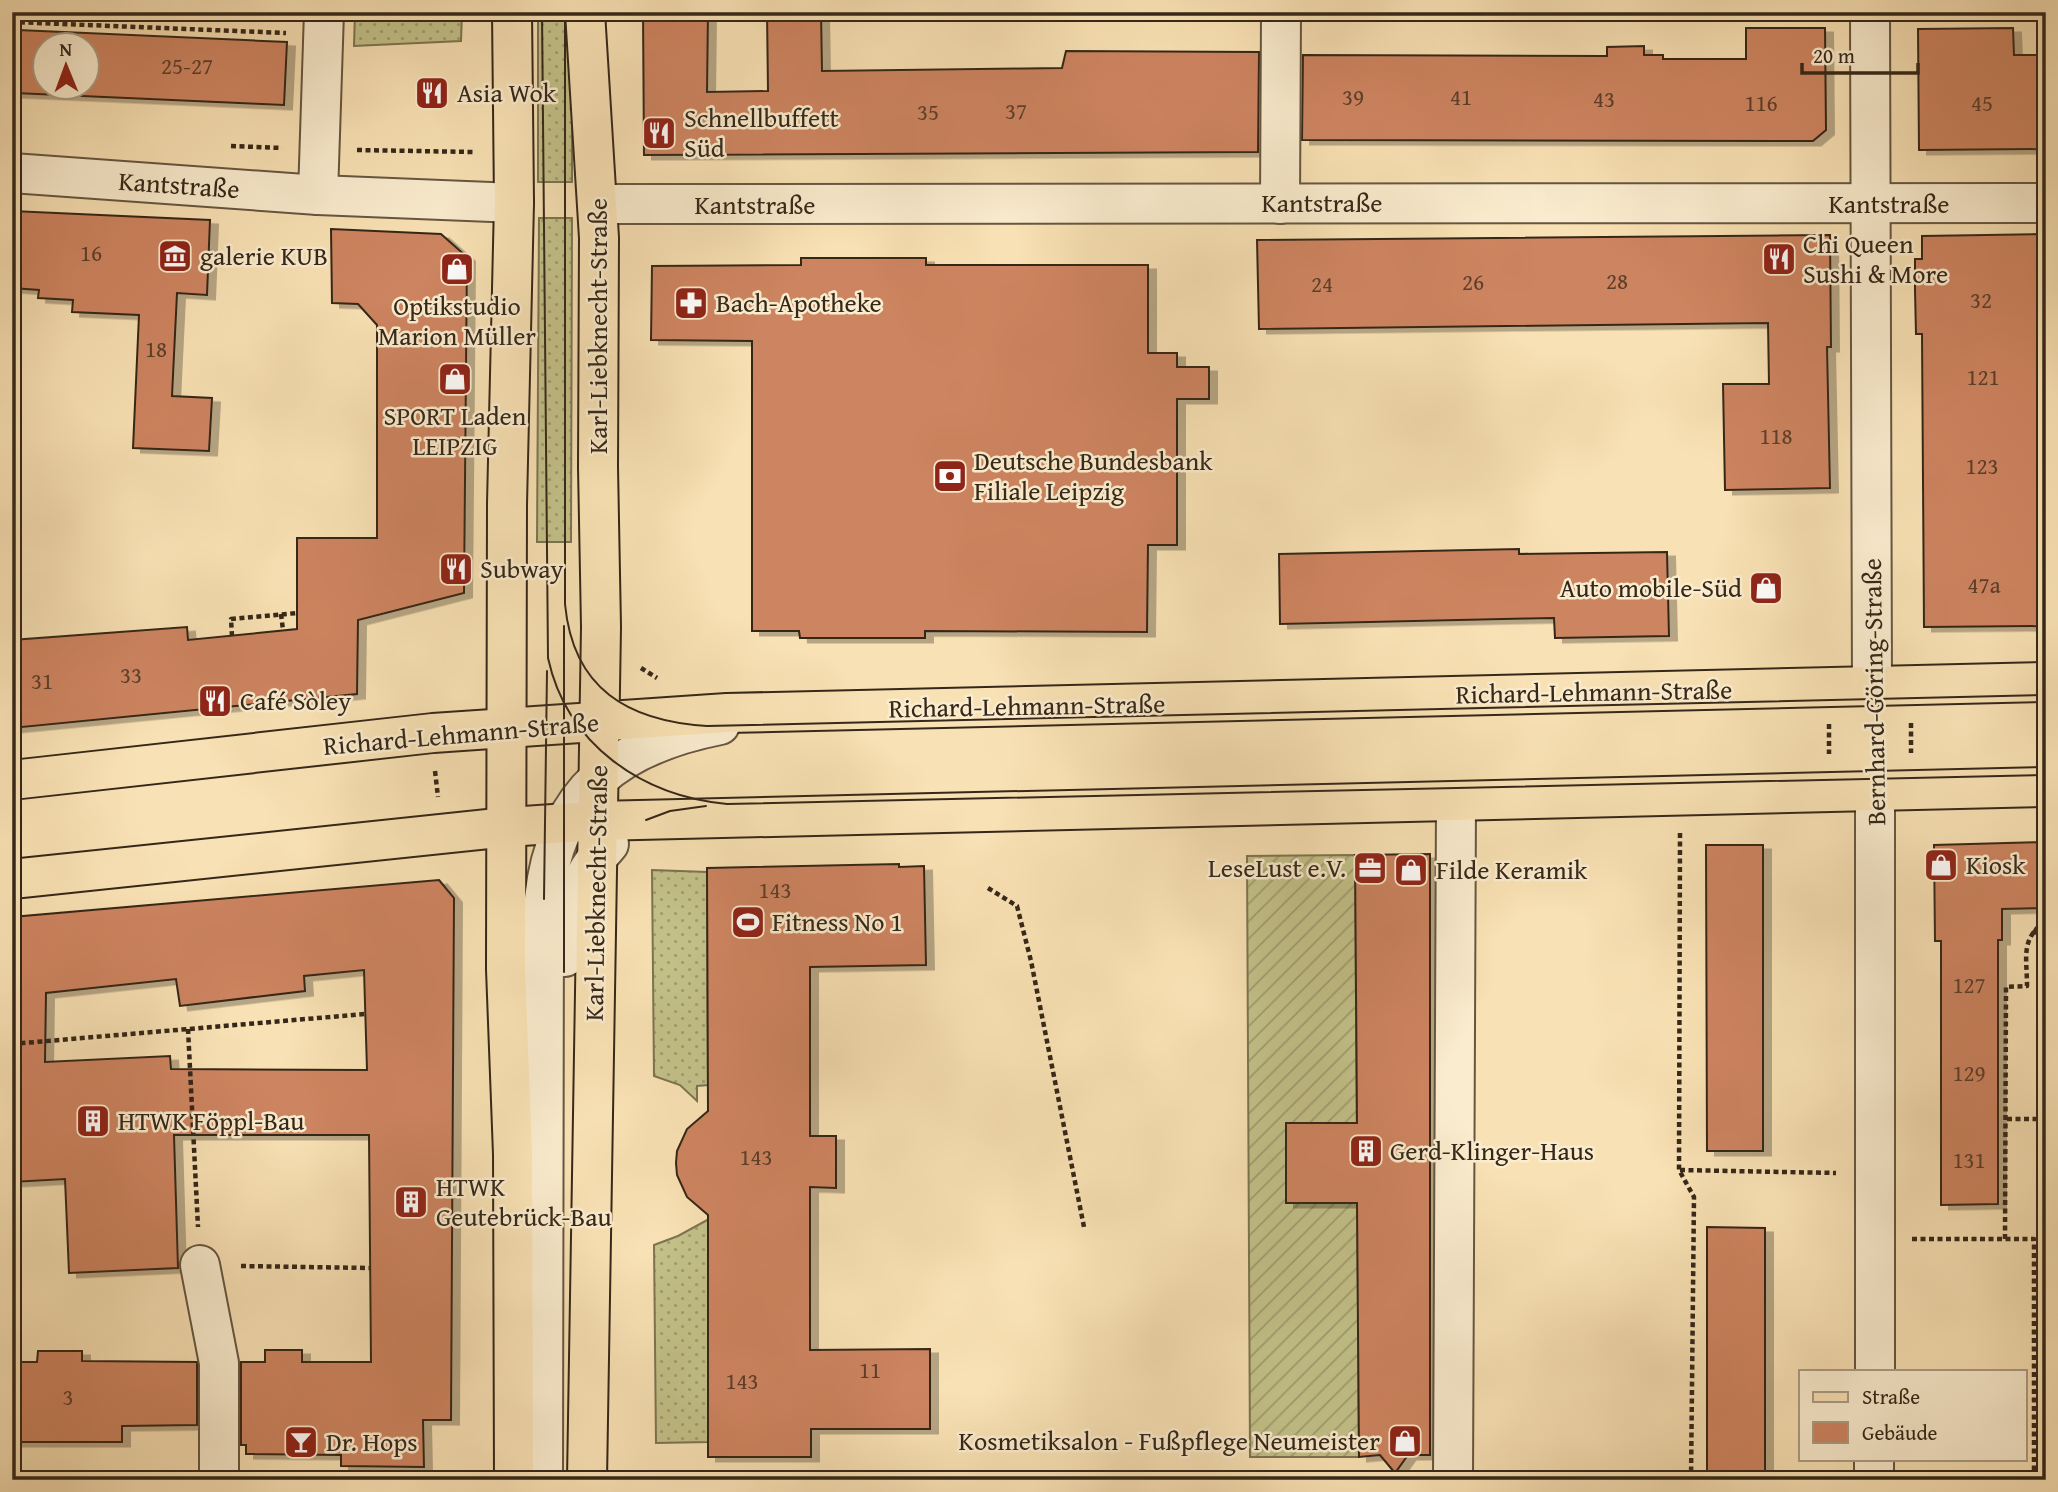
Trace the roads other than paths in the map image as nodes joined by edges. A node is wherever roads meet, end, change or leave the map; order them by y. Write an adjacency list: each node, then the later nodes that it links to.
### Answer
1 (324, 12): 7 (street)
2 (512, 12): 8 (main road)
3 (585, 12): 10 (main road, Karl-Liebknecht-Straße)
4 (1281, 12): 11 (street)
5 (1870, 12): 12 (street, Bernhard-Göring-Straße)
6 (12, 173): 7 (street, Kantstraße)
7 (318, 195): 8 (street, Kantstraße)
8 (514, 203): 17 (main road)
9 (2046, 203): 12 (street, Kantstraße)
10 (598, 204): 11 (street, Kantstraße); 16 (main road, Karl-Liebknecht-Straße)
11 (1280, 204): 12 (street, Kantstraße)
12 (1871, 204): 14 (street, Bernhard-Göring-Straße)
13 (2046, 682): 14 (main road, Richard-Lehmann-Straße)
14 (1872, 685): 15 (main road, Richard-Lehmann-Straße)
15 (785, 712): 16 (main road, Richard-Lehmann-Straße); 18 (street)
16 (599, 722): 17 (main road, Richard-Lehmann-Straße); 18 (main road, Karl-Liebknecht-Straße)
17 (508, 727): 19 (main road, Richard-Lehmann-Straße); 23 (main road)
18 (598, 778): 24 (street)
19 (12, 780)
20 (2046, 787): 21 (main road)
21 (1875, 791): 22 (main road); 27 (street, Bernhard-Göring-Straße)
22 (1456, 801): 24 (main road); 34 (street)
23 (507, 827): 24 (main road); 25 (main road); 30 (main road)
24 (586, 834): 31 (street); 32 (street); 33 (main road, Karl-Liebknecht-Straße)
25 (12, 879)
26 (200, 1265): 29 (street)
27 (1875, 1370)
28 (1874, 1460): 35 (street)
29 (219, 1480)
30 (513, 1480)
31 (543, 1480)
32 (562, 1480)
33 (587, 1480)
34 (1453, 1480)
35 (1874, 1480)

